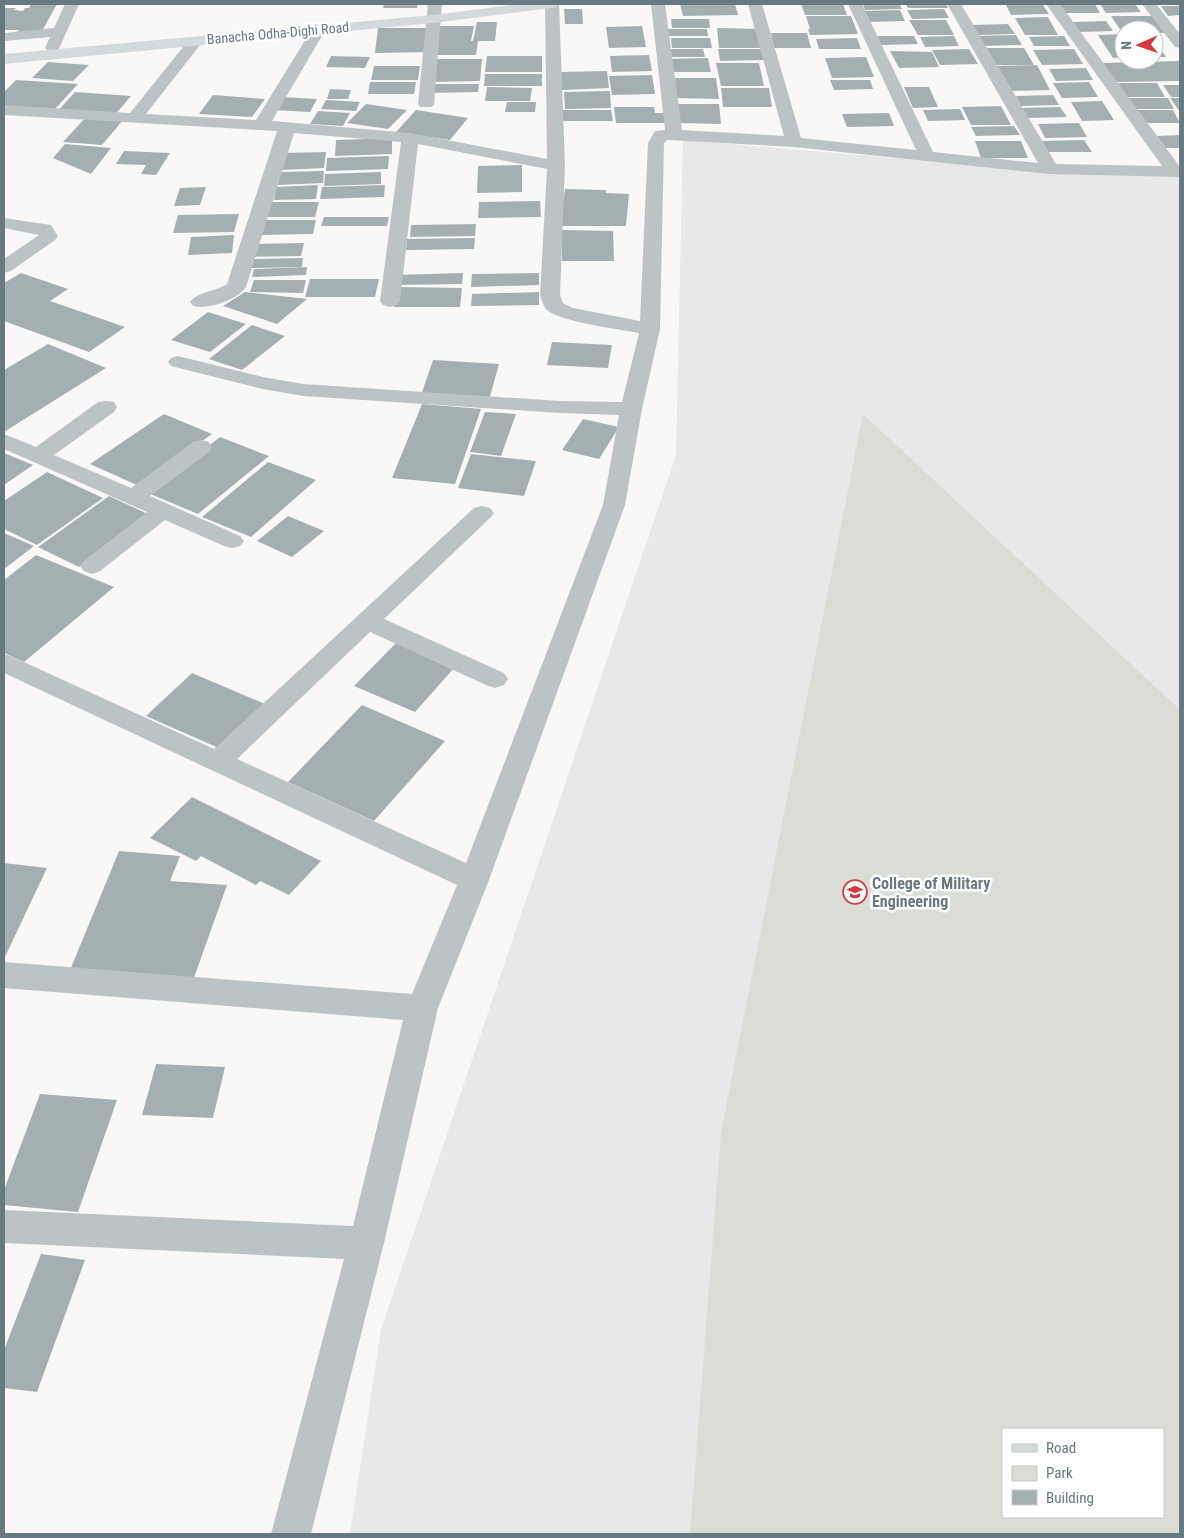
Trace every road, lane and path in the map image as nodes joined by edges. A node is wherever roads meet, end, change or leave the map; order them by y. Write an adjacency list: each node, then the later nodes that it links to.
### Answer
1 (72, 4): 11 (street)
2 (551, 4): 9 (street, Banacha Odha-Dighi Road); 26 (street)
3 (658, 4): 22 (street)
4 (754, 4): 24 (street)
5 (855, 4): 25 (street)
6 (954, 4): 27 (street)
7 (1053, 4): 28 (street)
8 (1149, 4): 14 (street)
9 (434, 11): 10 (street, Banacha Odha-Dighi Road); 17 (street)
10 (319, 29): 13 (street, Banacha Odha-Dighi Road); 20 (street)
11 (60, 32): 12 (street); 15 (street)
12 (4, 37)
13 (196, 40): 15 (street, Banacha Odha-Dighi Road); 19 (street)
14 (1179, 41)
15 (50, 54): 16 (street, Banacha Odha-Dighi Road)
16 (4, 59)
17 (426, 104)
18 (4, 110): 19 (street)
19 (134, 118): 20 (street)
20 (262, 126): 21 (street)
21 (287, 127): 23 (street); 32 (street)
22 (674, 134): 24 (street); 33 (street)
23 (410, 138): 26 (street); 31 (street)
24 (794, 142): 25 (street)
25 (927, 156): 27 (street)
26 (556, 166): 33 (street)
27 (1050, 169): 28 (street)
28 (1178, 172)
29 (4, 223): 30 (street)
30 (4, 267)
31 (390, 301)
32 (200, 302)
33 (650, 329): 36 (street)
34 (178, 362): 36 (street)
35 (106, 407): 39 (street)
36 (631, 409): 49 (street)
37 (4, 441): 39 (street)
38 (202, 447): 40 (street)
39 (38, 456): 40 (street)
40 (134, 497): 41 (street)
41 (164, 510): 43 (street); 44 (street)
42 (482, 513): 45 (street)
43 (232, 541)
44 (92, 566)
45 (367, 621): 47 (street); 48 (street)
46 (4, 663): 48 (street)
47 (495, 678)
48 (218, 761): 49 (street)
49 (474, 880): 51 (street)
50 (4, 975): 51 (street)
51 (422, 1008): 53 (street)
52 (4, 1226): 53 (street)
53 (366, 1243): 54 (street)
54 (291, 1534)

